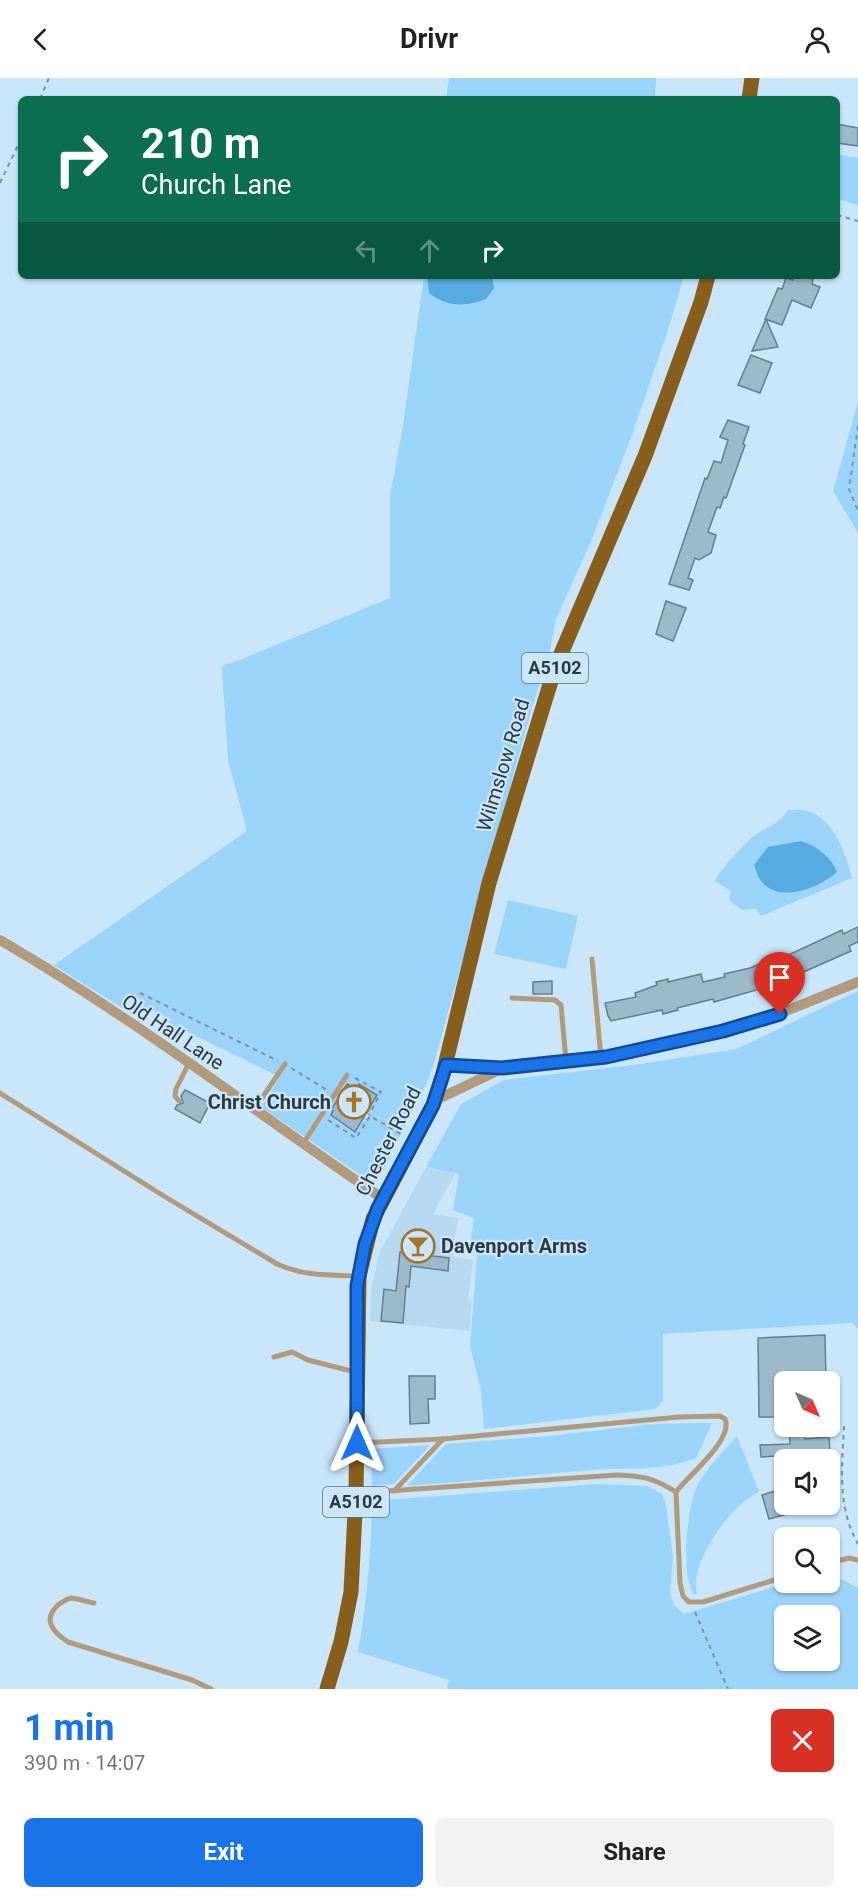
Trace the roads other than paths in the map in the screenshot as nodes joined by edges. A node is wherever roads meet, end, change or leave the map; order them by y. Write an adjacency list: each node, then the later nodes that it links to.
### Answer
1 (752, 78): 2 (main road)
2 (749, 96)
3 (707, 279): 13 (main road, Wilmslow Road / A5102)
4 (0, 940): 10 (street, Old Hall Lane)
5 (592, 959): 8 (lane)
6 (858, 982): 8 (street)
7 (512, 998): 9 (lane)
8 (601, 1058): 9 (street)
9 (566, 1061): 12 (street)
10 (189, 1063): 16 (lane); 18 (street, Old Hall Lane)
11 (285, 1064): 18 (lane)
12 (502, 1068): 13 (street); 17 (street)
13 (444, 1070): 17 (main road, Chester Road / A5102)
14 (347, 1075): 19 (lane)
15 (0, 1093): 21 (lane)
16 (179, 1101)
17 (434, 1101): 20 (main road, Chester Road / A5102)
18 (254, 1110): 19 (street, Old Hall Lane)
19 (303, 1144): 20 (street, Old Hall Lane)
20 (384, 1196): 21 (main road, Chester Road / A5102)
21 (358, 1276): 23 (main road, Chester Road / A5102)
22 (274, 1357): 23 (lane)
23 (357, 1372): 25 (main road, Chester Road / A5102)
24 (443, 1439): 25 (lane); 26 (lane); 27 (lane)
25 (357, 1443): 28 (main road, Chester Road / A5102)
26 (394, 1491): 27 (lane); 28 (lane)
27 (676, 1492): 31 (lane)
28 (356, 1493): 34 (main road, Chester Road / A5102)
29 (840, 1560): 30 (lane)
30 (858, 1560)
31 (774, 1580)
32 (94, 1603): 33 (lane)
33 (211, 1689)
34 (327, 1689)

